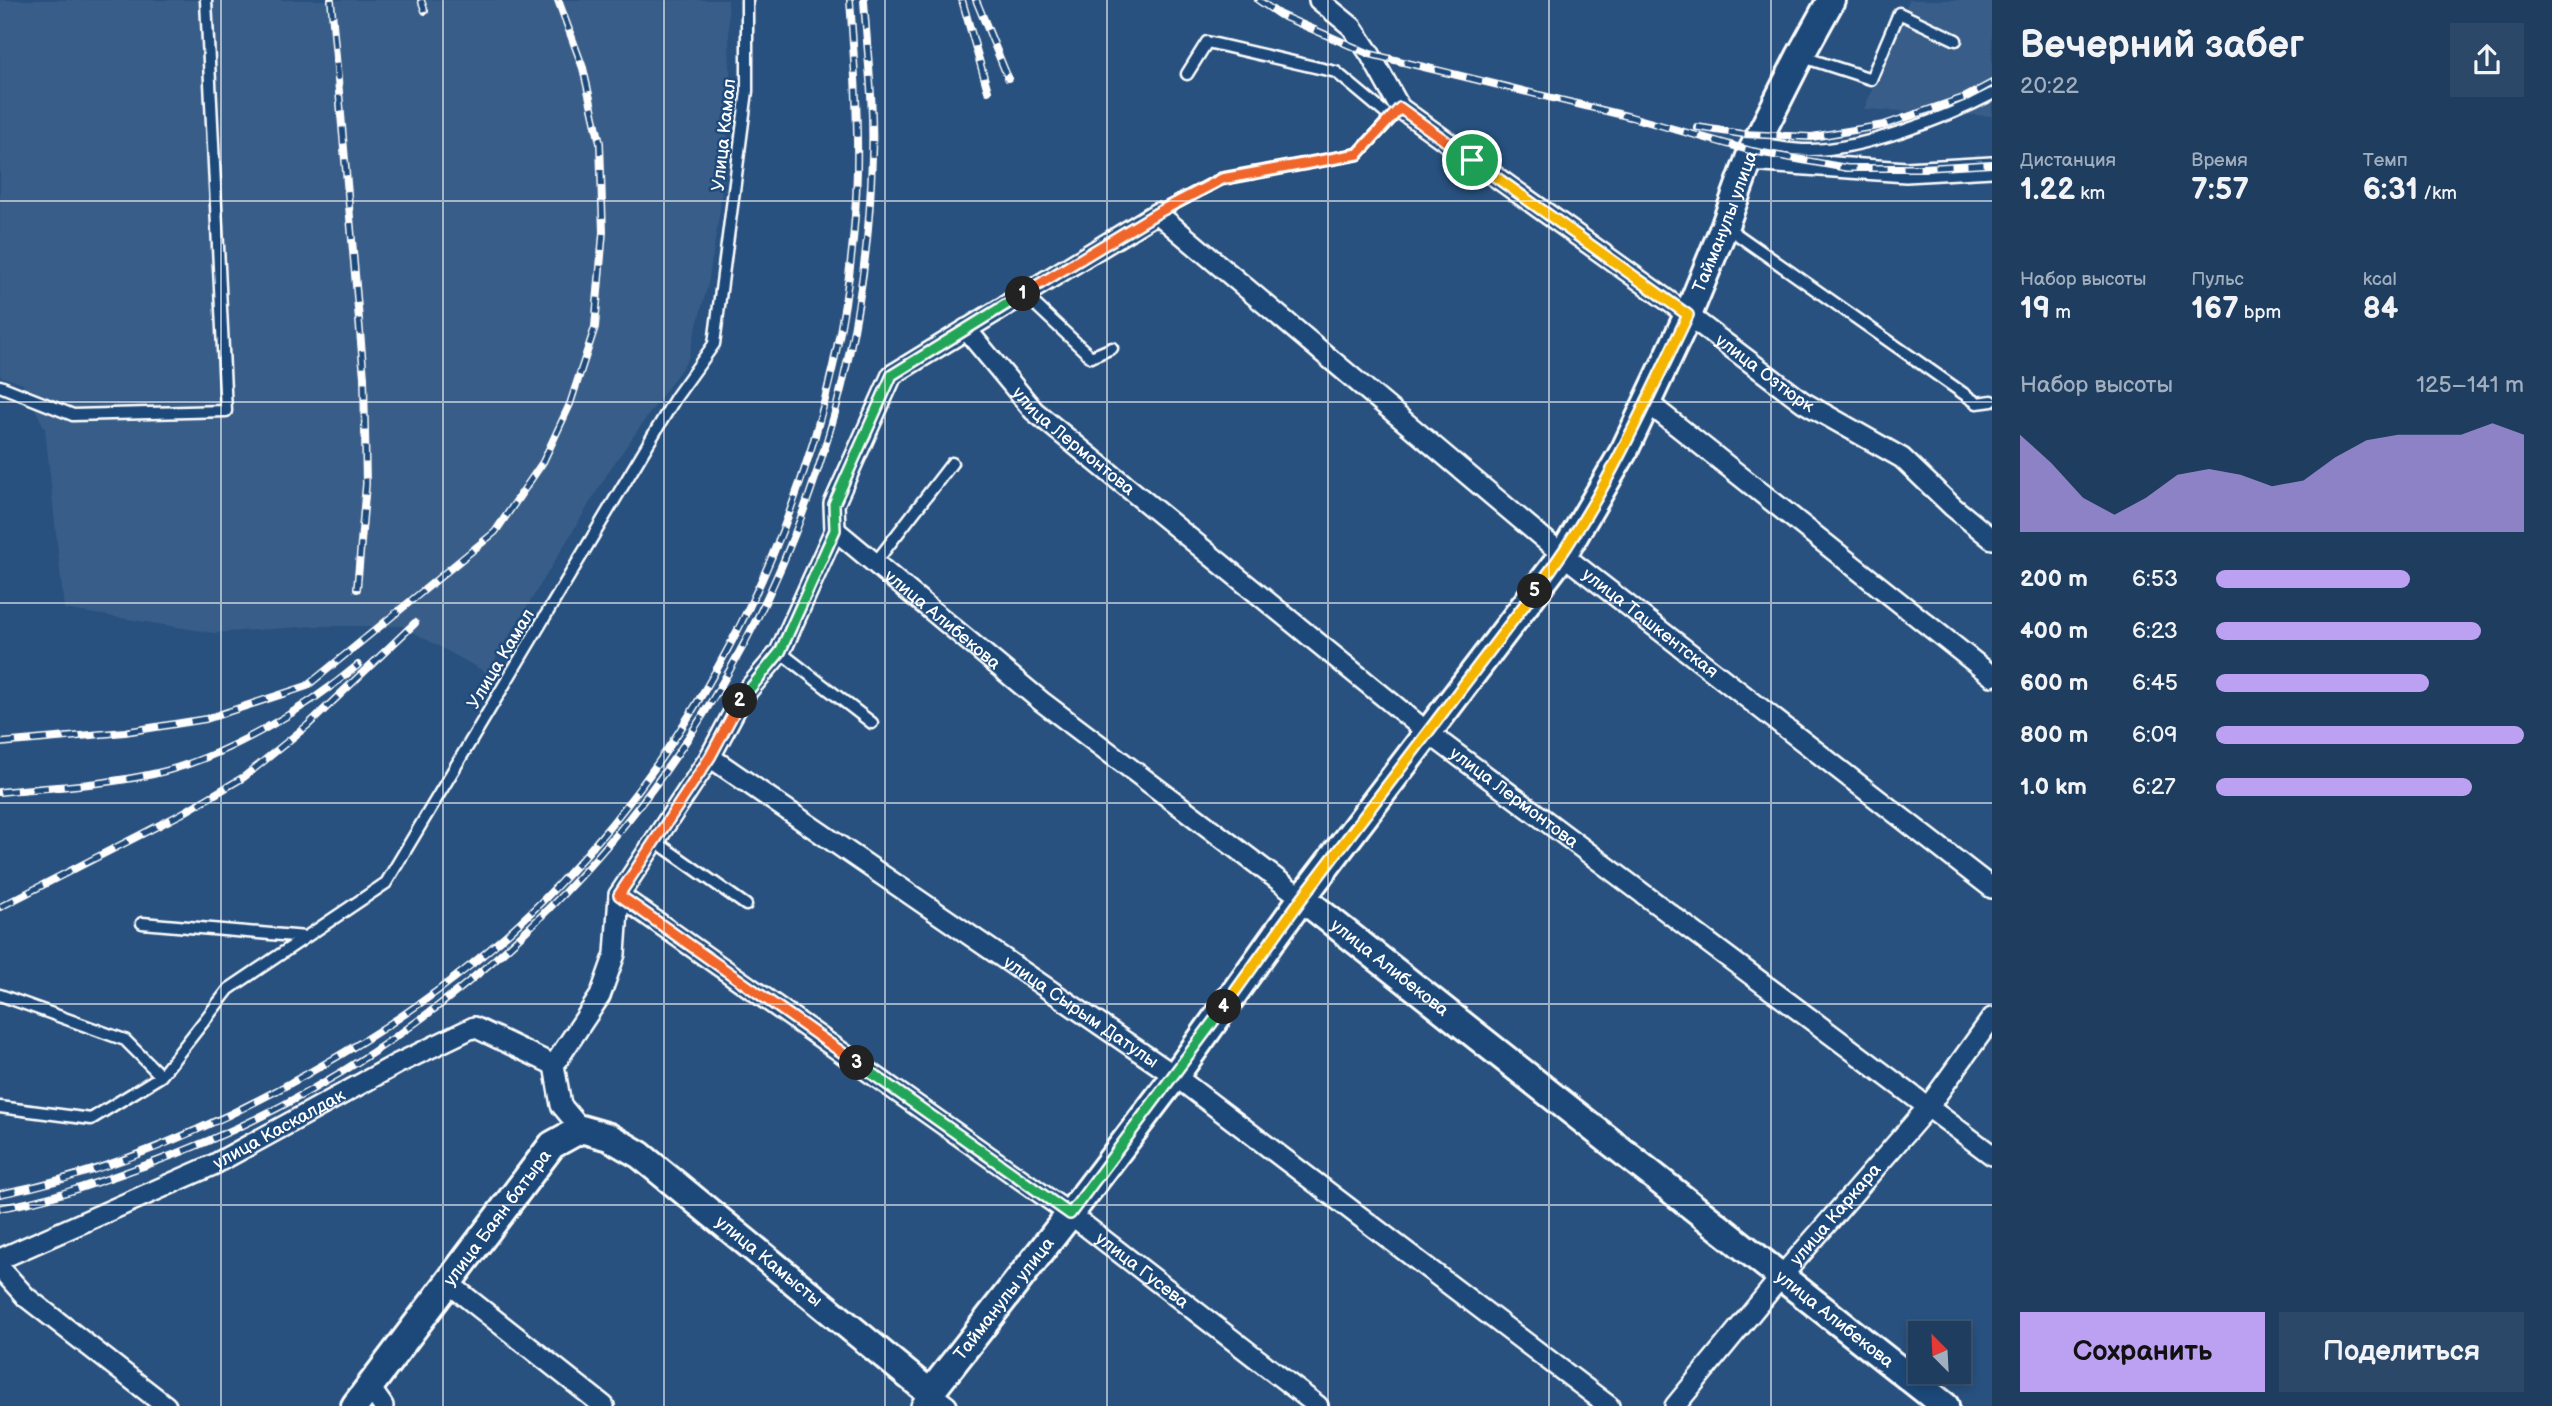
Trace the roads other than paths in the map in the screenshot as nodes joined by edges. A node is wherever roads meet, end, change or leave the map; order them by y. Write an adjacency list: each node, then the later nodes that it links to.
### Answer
1 (206, 0): 18 (lane)
2 (747, 0): 37 (lane, Улица Камал)
3 (1319, 0): 9 (street)
4 (1828, 1): 6 (street, Тайманулы улица)
5 (1956, 40): 6 (lane)
6 (1800, 56): 10 (street, Тайманулы улица)
7 (1187, 74): 9 (lane)
8 (1992, 94): 10 (lane)
9 (1395, 113): 12 (lane); 15 (street, улица Озтюрк)
10 (1752, 153): 11 (street); 13 (street, Тайманулы улица)
11 (1992, 167)
12 (1157, 213): 14 (street); 24 (street, улица Ташкентская)
13 (1725, 225): 15 (street, Тайманулы улица); 19 (lane)
14 (1024, 294): 16 (street); 17 (lane)
15 (1688, 315): 20 (street, Тайманулы улица); 23 (street, улица Озтюрк)
16 (966, 329): 22 (street); 29 (street, улица Лермонтова)
17 (1112, 348)
18 (0, 386)
19 (1992, 401)
20 (1647, 402): 24 (street, Тайманулы улица); 27 (street)
21 (952, 463): 25 (lane)
22 (835, 530): 25 (street, улица Алибекова); 26 (street)
23 (1992, 539)
24 (1563, 555): 29 (street, Тайманулы улица); 32 (street, улица Ташкентская)
25 (876, 563): 34 (street, улица Алибекова)
26 (780, 652): 28 (lane); 30 (street)
27 (1992, 676)
28 (872, 723)
29 (1427, 732): 34 (street, Тайманулы улица); 44 (street, улица Лермонтова)
30 (710, 757): 31 (street); 42 (street, улица Сырым Датулы)
31 (655, 841): 33 (street); 35 (lane)
32 (1992, 888)
33 (619, 895): 40 (street); 47 (street, улица Гусева)
34 (1302, 898): 42 (street, Тайманулы улица); 50 (street, улица Алибекова)
35 (746, 905)
36 (142, 923): 37 (lane)
37 (307, 937): 41 (lane, Улица Камал)
38 (0, 995): 41 (lane)
39 (1992, 1018): 44 (street, улица Каркара)
40 (554, 1065): 45 (street); 48 (street, улица Каскалдак)
41 (161, 1076): 43 (lane, Улица Камал)
42 (1175, 1076): 47 (street, Тайманулы улица); 57 (street, улица Сырым Датулы)
43 (0, 1107)
44 (1928, 1107): 46 (street, улица Лермонтова); 50 (street, улица Каркара)
45 (581, 1129): 51 (street, улица Баян батыра); 53 (street, улица Камысты)
46 (1992, 1155)
47 (1070, 1214): 53 (street, Тайманулы улица); 56 (street, улица Гусева)
48 (0, 1259)
49 (0, 1268): 54 (street)
50 (1780, 1278): 58 (street, улица Каркара); 59 (street, улица Алибекова)
51 (447, 1282): 52 (street, улица Баян батыра); 55 (street)
52 (369, 1399)
53 (932, 1402)
54 (166, 1406)
55 (604, 1406)
56 (1318, 1406)
57 (1609, 1406)
58 (1675, 1406)
59 (1945, 1406)

